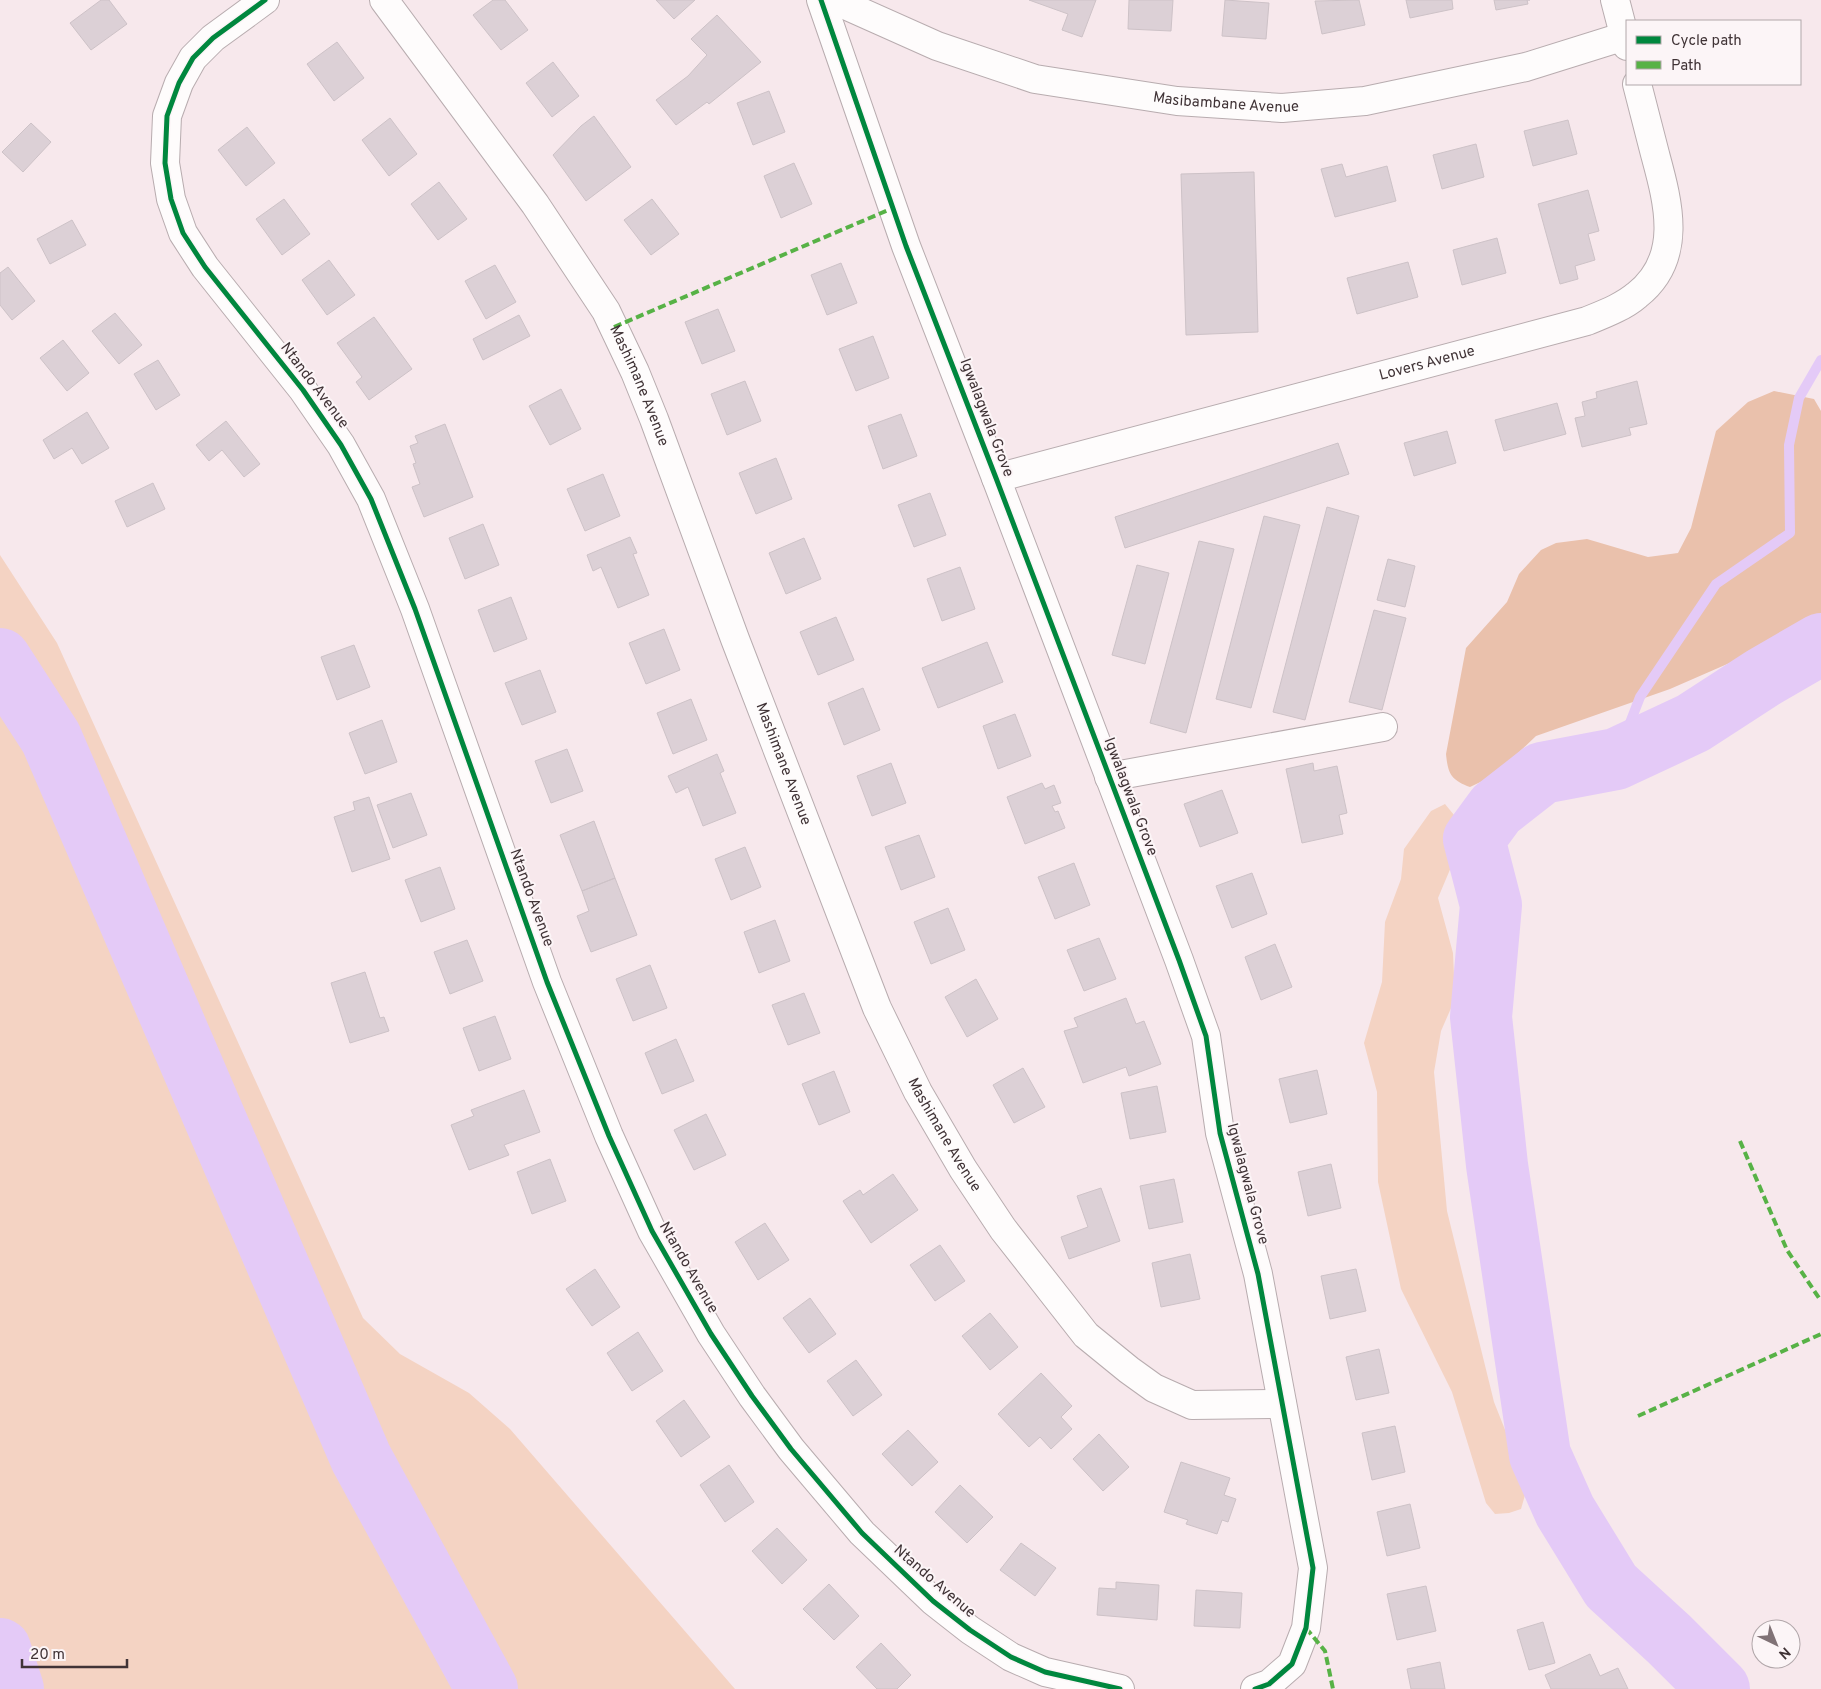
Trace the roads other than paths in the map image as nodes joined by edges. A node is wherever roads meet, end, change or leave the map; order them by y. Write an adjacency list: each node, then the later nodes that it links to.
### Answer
1 (266, 0): 12 (street, Ntando Avenue)
2 (384, 0): 11 (street, Mashimane Avenue)
3 (821, 0): 8 (street, Igwalagwala Grove)
4 (834, 0): 6 (street, Masibambane Avenue)
5 (1614, 0): 6 (street)
6 (1626, 41)
7 (1637, 85): 8 (street, Lovers Avenue)
8 (996, 478): 10 (street, Igwalagwala Grove)
9 (1383, 727): 10 (street)
10 (1109, 777): 11 (street, Igwalagwala Grove)
11 (1282, 1404): 13 (street, Igwalagwala Grove)
12 (1120, 1689)
13 (1255, 1689)

